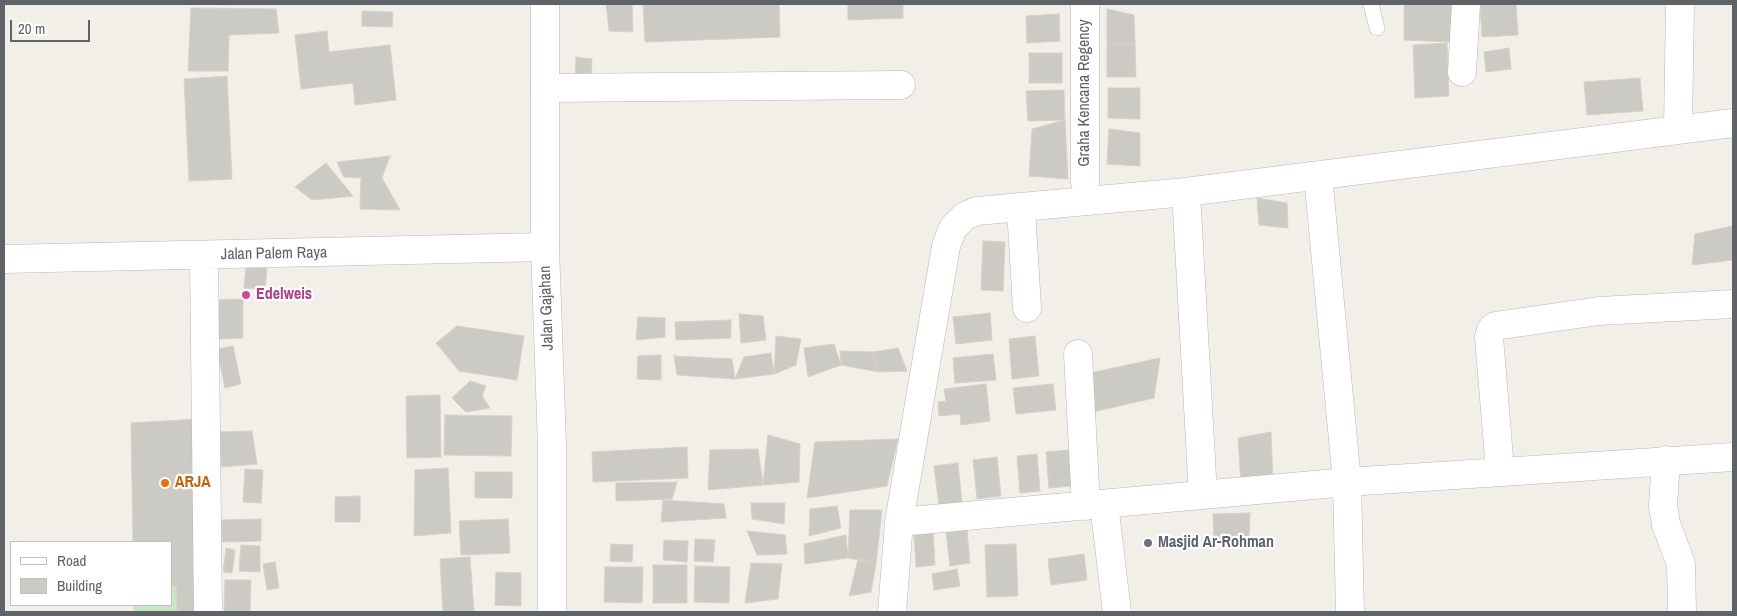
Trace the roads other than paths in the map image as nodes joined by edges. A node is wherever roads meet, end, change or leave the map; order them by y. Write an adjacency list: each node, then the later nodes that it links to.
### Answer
1 (545, 4): 9 (street, Jalan Gajahan)
2 (1085, 4): 13 (street, Graha Kencana Regency)
3 (1371, 4): 6 (lane)
4 (1466, 4): 7 (street)
5 (1680, 4): 11 (street)
6 (1376, 28)
7 (1462, 72)
8 (901, 85): 9 (street)
9 (545, 88): 16 (street, Jalan Gajahan)
10 (1733, 123): 11 (street)
11 (1678, 129): 12 (street)
12 (1318, 176): 14 (street); 25 (street)
13 (1085, 182)
14 (1186, 192): 15 (street); 26 (street)
15 (1021, 209): 20 (street); 28 (street)
16 (545, 248): 17 (street, Jalan Palem Raya); 30 (street, Jalan Gajahan)
17 (204, 256): 18 (street, Jalan Palem Raya); 29 (street)
18 (4, 259)
19 (1733, 304): 24 (street)
20 (1027, 308)
21 (1078, 354): 27 (street)
22 (1733, 457): 23 (street)
23 (1666, 460): 24 (street); 34 (street)
24 (1500, 470): 25 (street)
25 (1347, 482): 26 (street); 33 (street)
26 (1203, 495): 27 (street)
27 (1095, 505): 28 (street); 32 (street)
28 (899, 522): 31 (street)
29 (208, 612)
30 (552, 612)
31 (892, 612)
32 (1117, 612)
33 (1350, 612)
34 (1682, 612)

